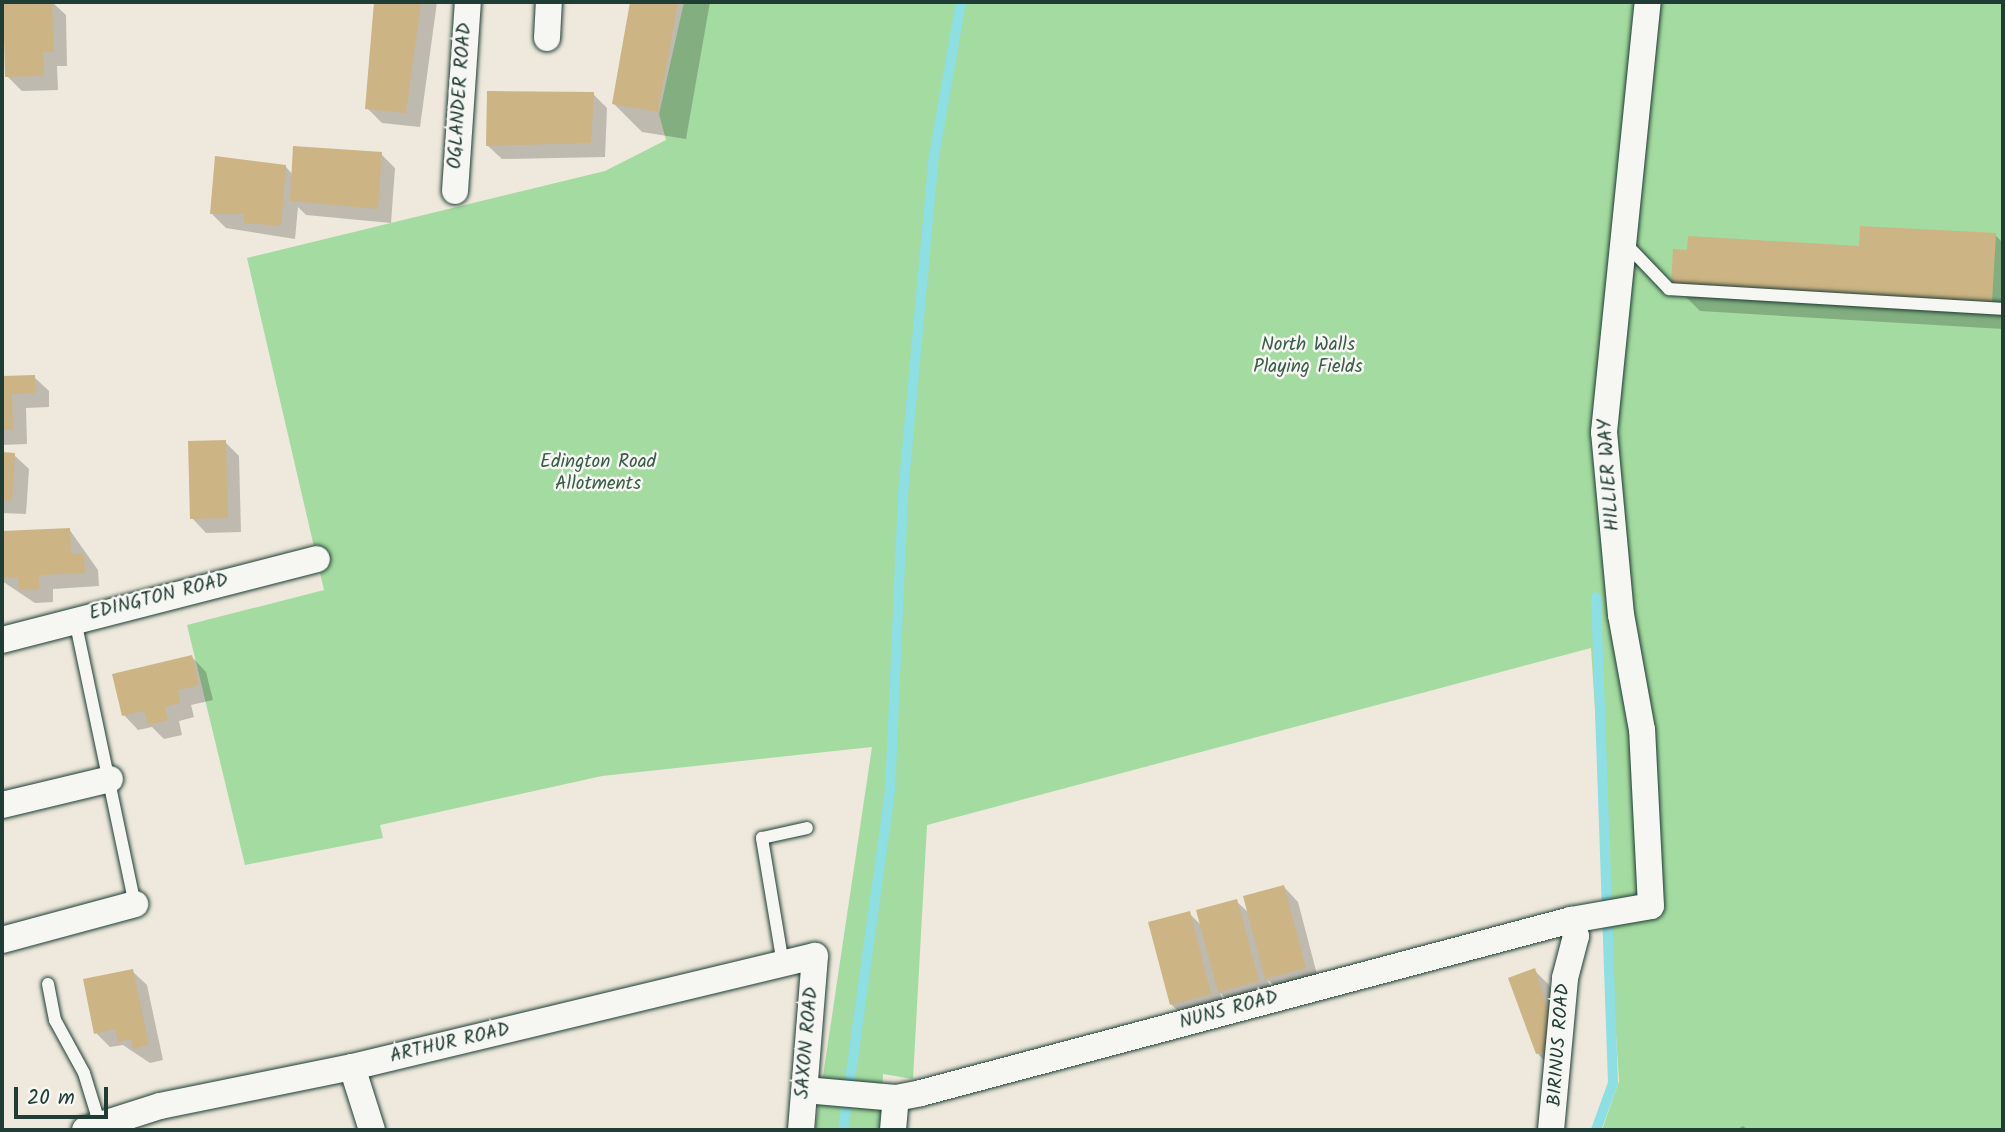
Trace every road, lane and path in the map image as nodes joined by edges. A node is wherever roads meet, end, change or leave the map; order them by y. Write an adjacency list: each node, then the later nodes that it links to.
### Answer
1 (468, 2): 5 (street, OGLANDER ROAD)
2 (549, 2): 4 (street)
3 (1648, 2): 6 (street, HILLIER WAY)
4 (547, 38)
5 (455, 191)
6 (1623, 242): 7 (lane); 15 (street, HILLIER WAY)
7 (2003, 309)
8 (317, 559): 9 (street, EDINGTON ROAD)
9 (75, 620): 10 (street, EDINGTON ROAD); 11 (lane)
10 (2, 640)
11 (110, 779): 12 (street); 14 (lane)
12 (2, 805)
13 (807, 828): 19 (lane)
14 (135, 904): 17 (street)
15 (1651, 906): 16 (street, NUNS ROAD)
16 (1581, 918): 23 (street, NUNS ROAD); 28 (street, BIRINUS ROAD)
17 (2, 940)
18 (815, 956): 19 (street, ARTHUR ROAD); 22 (street, SAXON ROAD)
19 (783, 964): 21 (street, ARTHUR ROAD)
20 (48, 984): 24 (lane)
21 (352, 1067): 24 (street, ARTHUR ROAD); 25 (street)
22 (805, 1090): 23 (street, NUNS ROAD); 26 (street, SAXON ROAD)
23 (896, 1098): 27 (street)
24 (93, 1128)
25 (372, 1130)
26 (801, 1130)
27 (894, 1130)
28 (1550, 1130)

